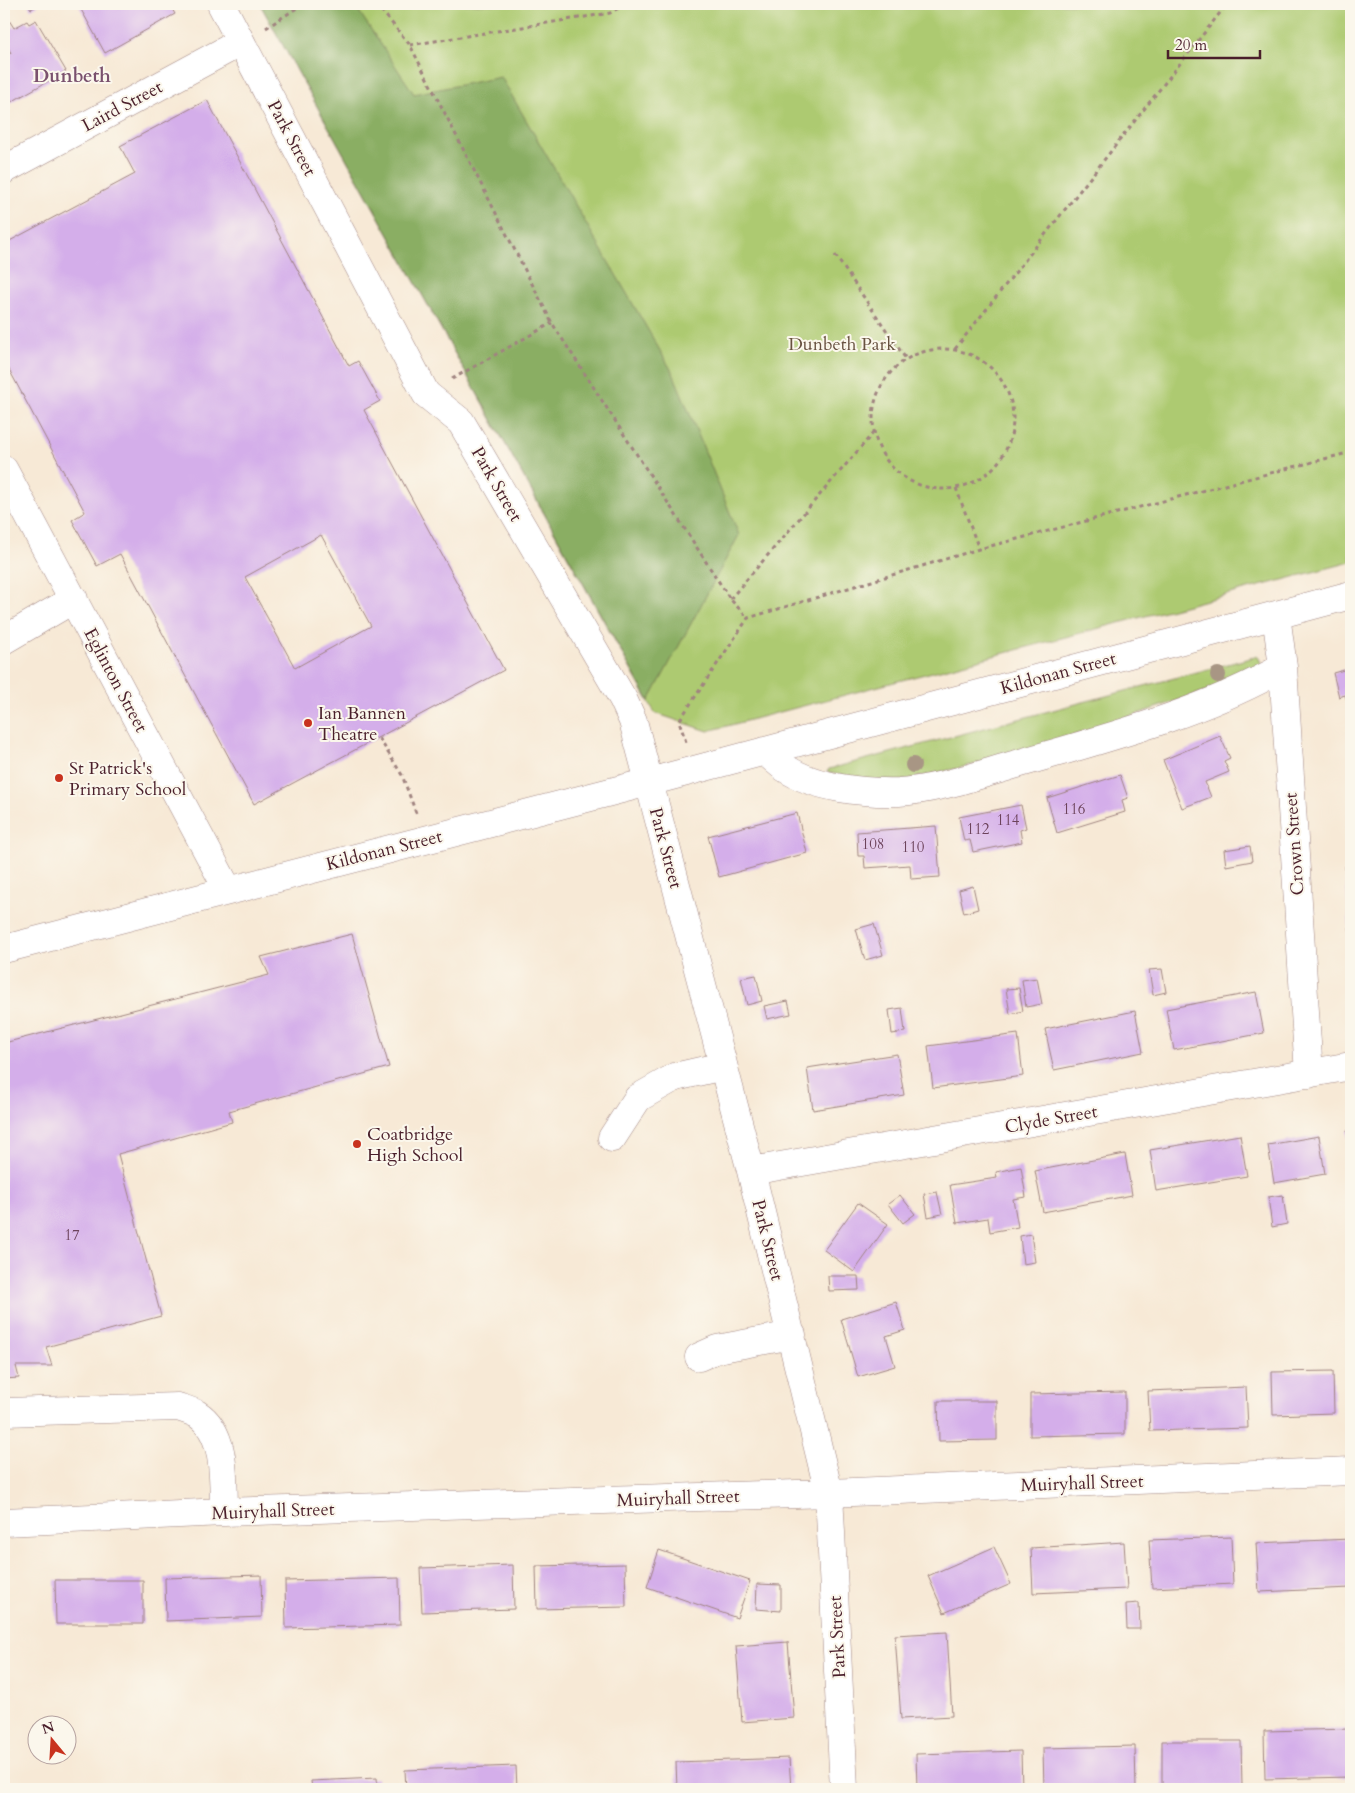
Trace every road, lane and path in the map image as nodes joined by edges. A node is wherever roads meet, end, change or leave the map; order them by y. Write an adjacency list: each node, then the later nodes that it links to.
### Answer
1 (221, 4): 6 (street, Park Street)
2 (303, 4): 6 (path)
3 (376, 4): 7 (path)
4 (625, 4): 7 (path)
5 (1227, 4): 11 (path)
6 (241, 42): 8 (street, Laird Street); 13 (street, Park Street)
7 (410, 45): 10 (path)
8 (4, 170)
9 (835, 254): 12 (path)
10 (552, 323): 13 (path); 20 (path)
11 (955, 349): 12 (path); 17 (path)
12 (906, 359): 14 (path)
13 (426, 394): 29 (street, Park Street)
14 (874, 432): 17 (path); 20 (path)
15 (1351, 452): 18 (path)
16 (4, 470): 21 (street, Eglinton Street)
17 (956, 488): 18 (path)
18 (979, 550): 23 (path)
19 (1351, 595): 22 (street, Kildonan Street)
20 (730, 599): 23 (path)
21 (74, 600): 24 (street); 31 (street, Eglinton Street)
22 (1276, 615): 25 (street, Crown Street); 27 (street, Kildonan Street)
23 (748, 618): 28 (path)
24 (4, 640)
25 (1284, 667): 27 (street); 35 (street, Crown Street)
26 (379, 738): 30 (path)
27 (764, 751): 28 (street, Kildonan Street)
28 (694, 770): 29 (street, Kildonan Street)
29 (649, 782): 30 (street, Kildonan Street); 33 (street, Park Street)
30 (425, 839): 31 (street, Kildonan Street)
31 (228, 890): 32 (street, Kildonan Street)
32 (4, 949)
33 (723, 1066): 36 (street); 37 (street, Park Street)
34 (1351, 1066): 35 (street, Clyde Street)
35 (1309, 1074): 37 (street, Clyde Street)
36 (612, 1138)
37 (751, 1172): 38 (street, Park Street)
38 (792, 1335): 39 (street); 42 (street, Park Street)
39 (699, 1357)
40 (4, 1412): 43 (street)
41 (1351, 1471): 42 (street, Muiryhall Street)
42 (830, 1493): 43 (street, Muiryhall Street); 45 (street, Park Street)
43 (224, 1512): 44 (street, Muiryhall Street)
44 (4, 1522)
45 (844, 1789)

